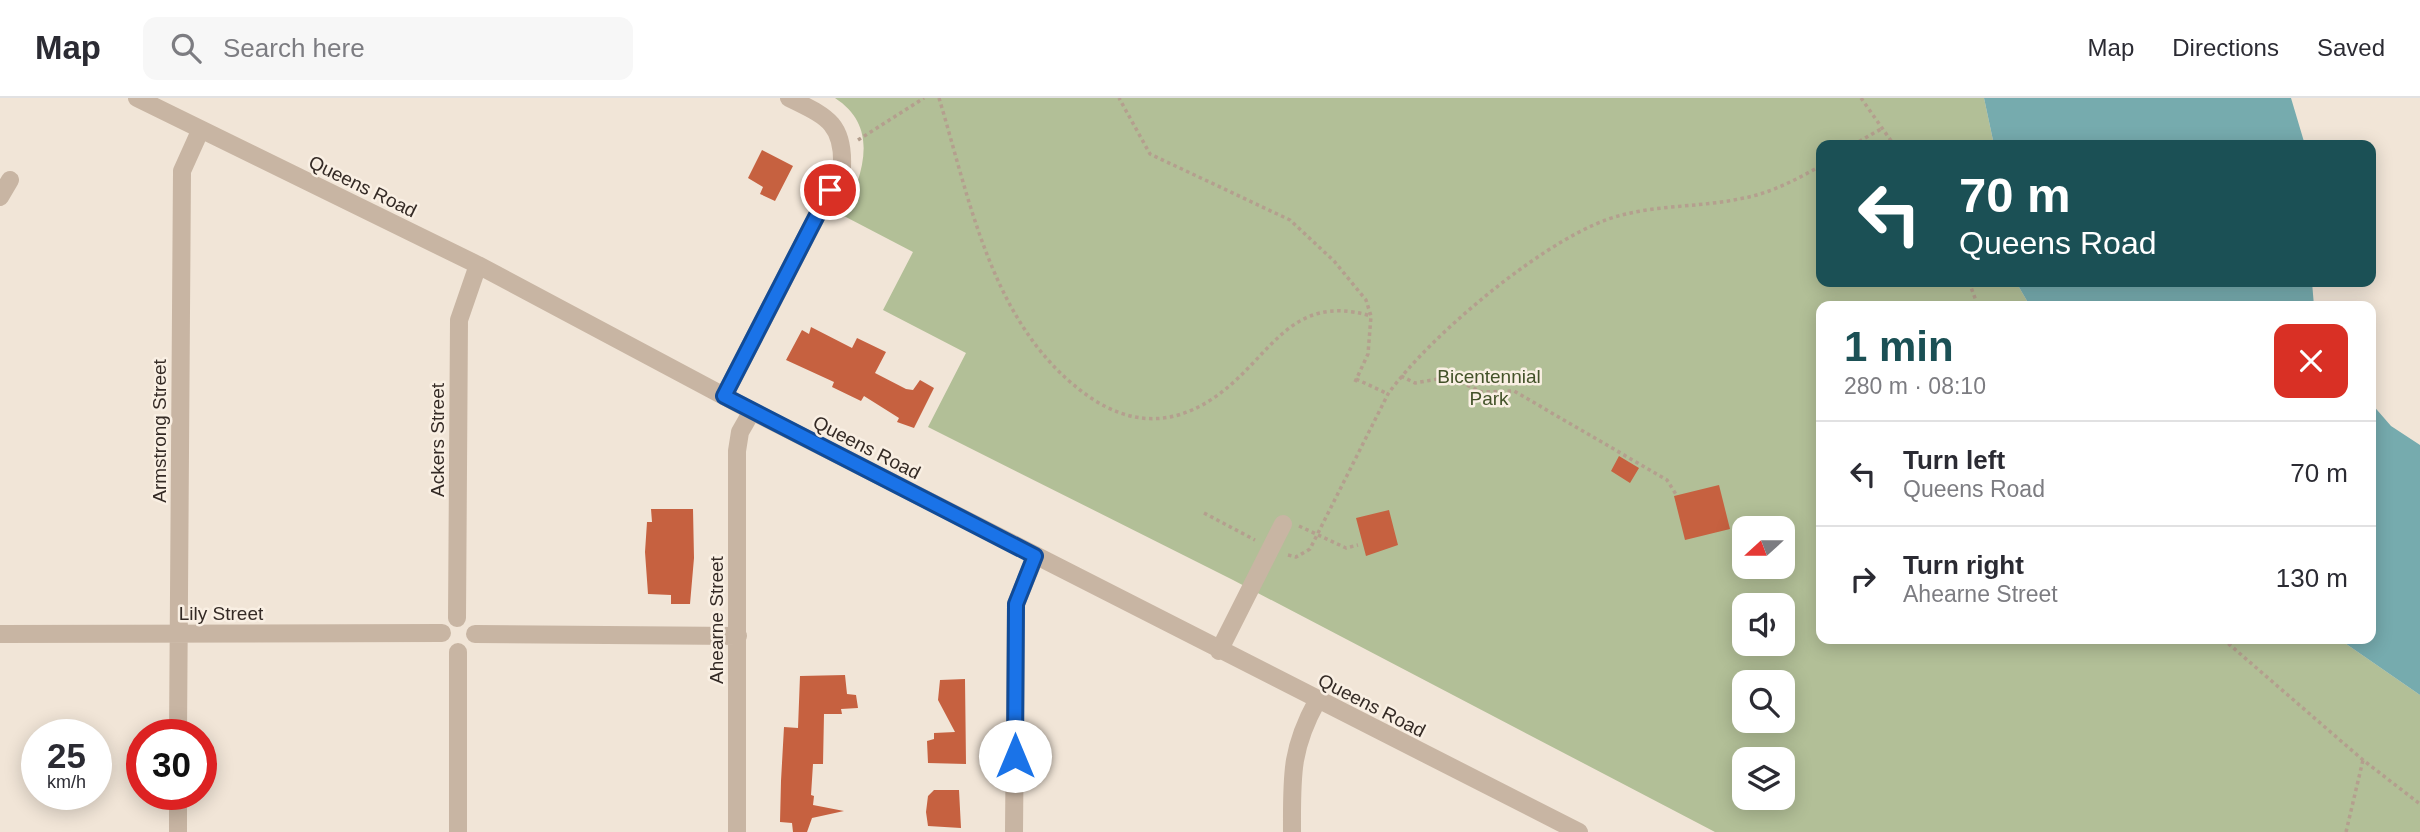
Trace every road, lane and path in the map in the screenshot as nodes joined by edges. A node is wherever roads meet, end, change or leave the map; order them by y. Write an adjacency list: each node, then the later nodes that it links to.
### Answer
1 (137, 98): 8 (street, Queens Road)
2 (789, 98): 11 (street)
3 (924, 98): 11 (path)
4 (939, 98): 16 (path)
5 (1119, 98): 16 (path)
6 (1861, 98): 7 (path)
7 (1881, 129): 9 (path); 10 (path)
8 (200, 131): 15 (street, Queens Road); 32 (street, Armstrong Street)
9 (1862, 140)
10 (1890, 140)
11 (840, 142): 19 (street)
12 (1816, 168): 17 (path)
13 (10, 180): 14 (street)
14 (0, 197)
15 (478, 265): 19 (street, Queens Road); 29 (street, Ackers Street)
16 (1371, 316): 18 (path)
17 (1401, 376): 18 (path); 21 (path)
18 (1388, 394): 24 (path)
19 (724, 396): 20 (street, Queens Road)
20 (751, 411): 28 (street, Queens Road); 34 (street, Ahearne Street)
21 (1677, 496)
22 (1204, 513): 25 (path)
23 (1283, 524): 36 (street)
24 (1318, 535): 26 (path); 27 (path)
25 (1260, 542)
26 (1359, 545)
27 (1283, 552)
28 (1035, 556): 36 (street, Queens Road); 46 (street)
29 (457, 618): 30 (street); 33 (street)
30 (442, 633): 32 (street, Lily Street); 37 (street)
31 (0, 634): 32 (street, Lily Street)
32 (179, 634): 39 (street, Armstrong Street)
33 (475, 634): 34 (street); 37 (street)
34 (738, 636): 45 (street, Ahearne Street)
35 (2229, 644): 40 (path)
36 (1219, 651): 38 (street, Queens Road)
37 (458, 652): 44 (street)
38 (1317, 701): 47 (street); 48 (street, Queens Road)
39 (178, 719)
40 (2363, 760): 41 (path); 49 (path)
41 (2420, 804)
42 (178, 810): 43 (street)
43 (178, 832)
44 (458, 832)
45 (737, 832)
46 (1014, 832)
47 (1292, 832)
48 (1579, 832)
49 (2346, 832)

